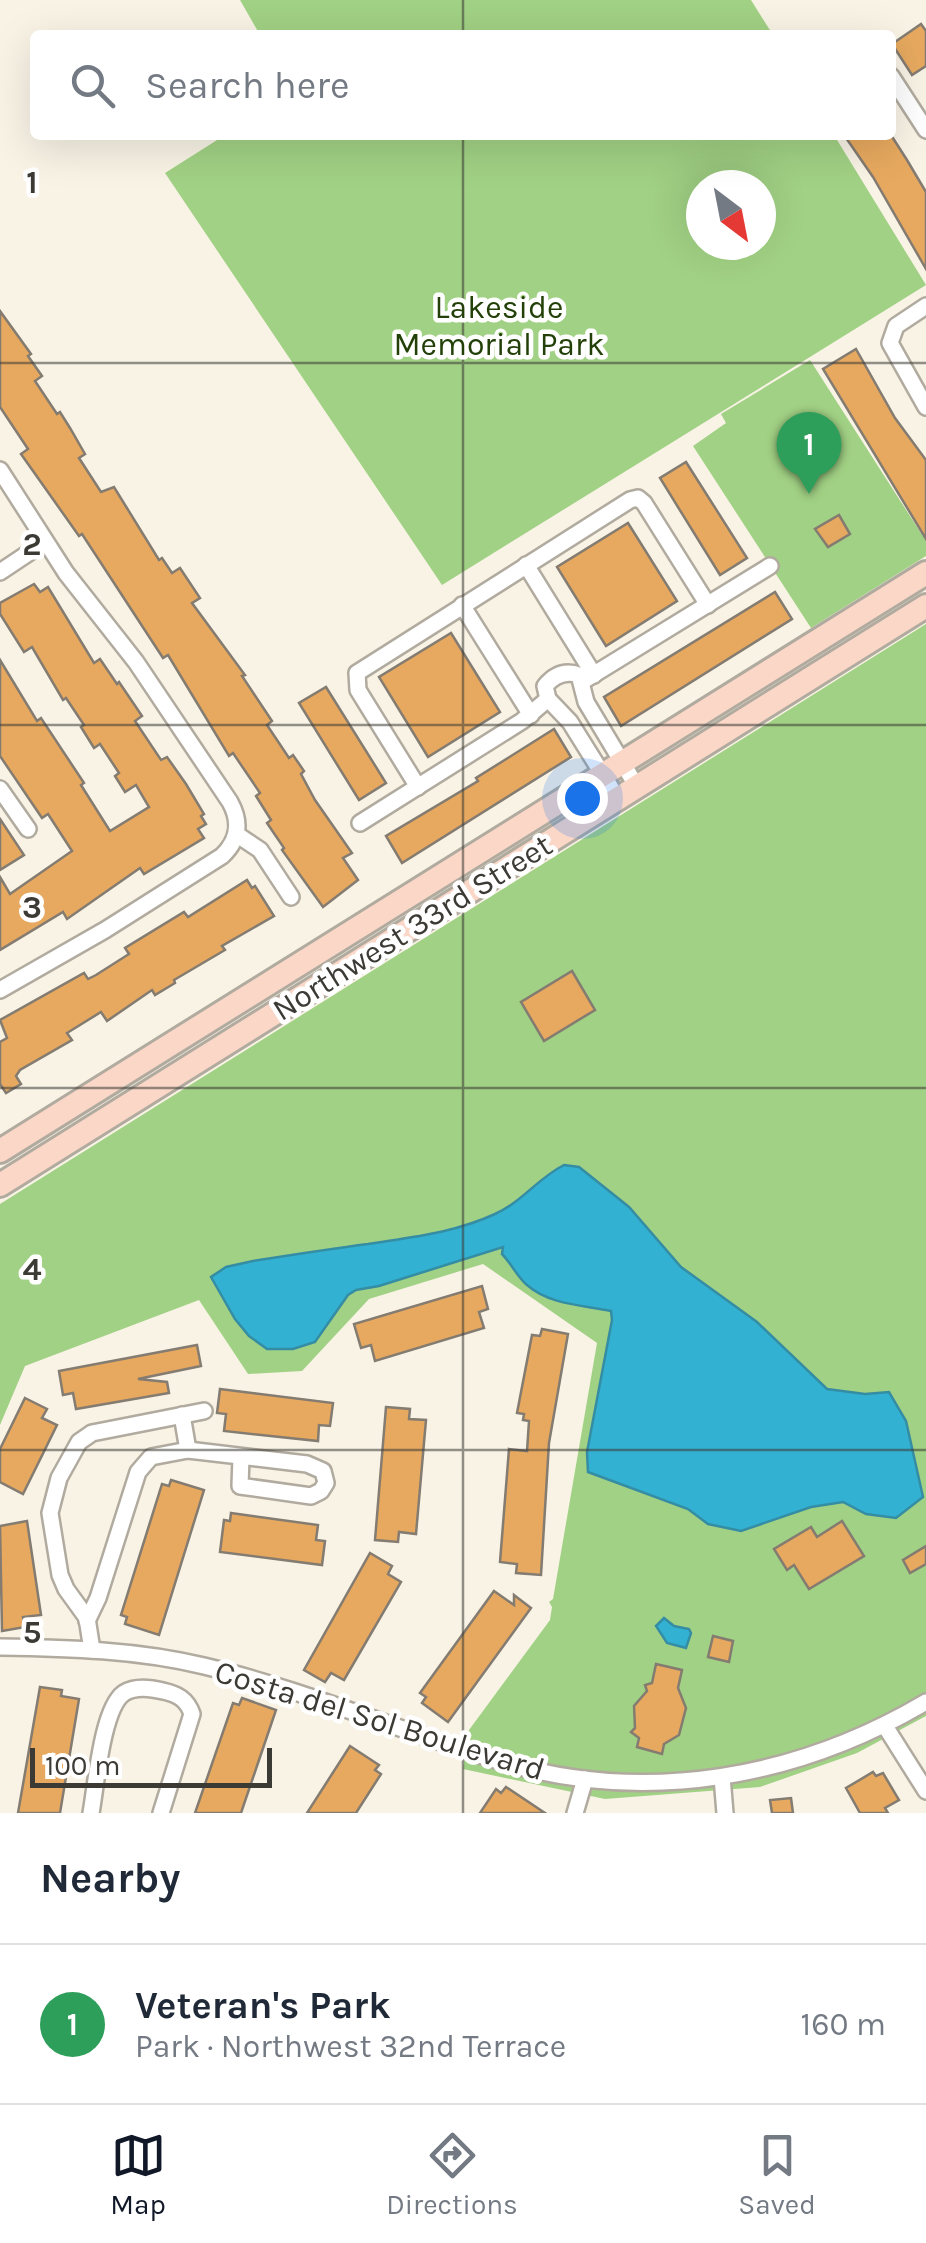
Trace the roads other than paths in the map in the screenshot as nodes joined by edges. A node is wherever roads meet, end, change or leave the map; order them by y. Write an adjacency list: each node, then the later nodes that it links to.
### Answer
1 (896, 81): 2 (street)
2 (920, 106): 3 (street)
3 (926, 130)
4 (926, 306): 5 (street)
5 (926, 407)
6 (0, 470): 7 (street)
7 (45, 542): 10 (street); 25 (street)
8 (526, 565): 12 (street); 13 (street); 15 (street)
9 (770, 566): 13 (street)
10 (0, 572)
11 (926, 573): 19 (street, Northwest 33rd Street)
12 (462, 605): 18 (street); 20 (street)
13 (708, 605): 15 (street)
14 (926, 606): 22 (street, Northwest 33rd Street)
15 (587, 684): 16 (street); 17 (street); 19 (street)
16 (548, 699): 17 (street); 18 (street)
17 (560, 712): 19 (street)
18 (530, 715): 20 (street)
19 (612, 768): 22 (street); 22 (street); 28 (street, Northwest 33rd Street)
20 (418, 787): 23 (street)
21 (0, 789): 24 (street)
22 (628, 793): 29 (street, Northwest 33rd Street)
23 (360, 823)
24 (28, 829)
25 (236, 834): 26 (street); 27 (street)
26 (291, 896)
27 (0, 990)
28 (0, 1151)
29 (0, 1184)
30 (204, 1410): 31 (street)
31 (182, 1415): 32 (street); 34 (street)
32 (188, 1450): 33 (street); 34 (street)
33 (241, 1458): 33 (street)
34 (87, 1621): 36 (street)
35 (0, 1648): 36 (street, Costa del Sol Boulevard)
36 (92, 1650): 37 (street, Costa del Sol Boulevard)
37 (166, 1658): 38 (street); 43 (street, Costa del Sol Boulevard)
38 (158, 1690): 45 (street); 46 (street)
39 (926, 1702): 40 (street, Costa del Sol Boulevard)
40 (884, 1726): 41 (street); 42 (street, Costa del Sol Boulevard)
41 (920, 1768): 44 (street)
42 (722, 1778): 43 (street, Costa del Sol Boulevard); 48 (street)
43 (585, 1779): 47 (street)
44 (926, 1791)
45 (90, 1813)
46 (161, 1813)
47 (574, 1813)
48 (725, 1813)

